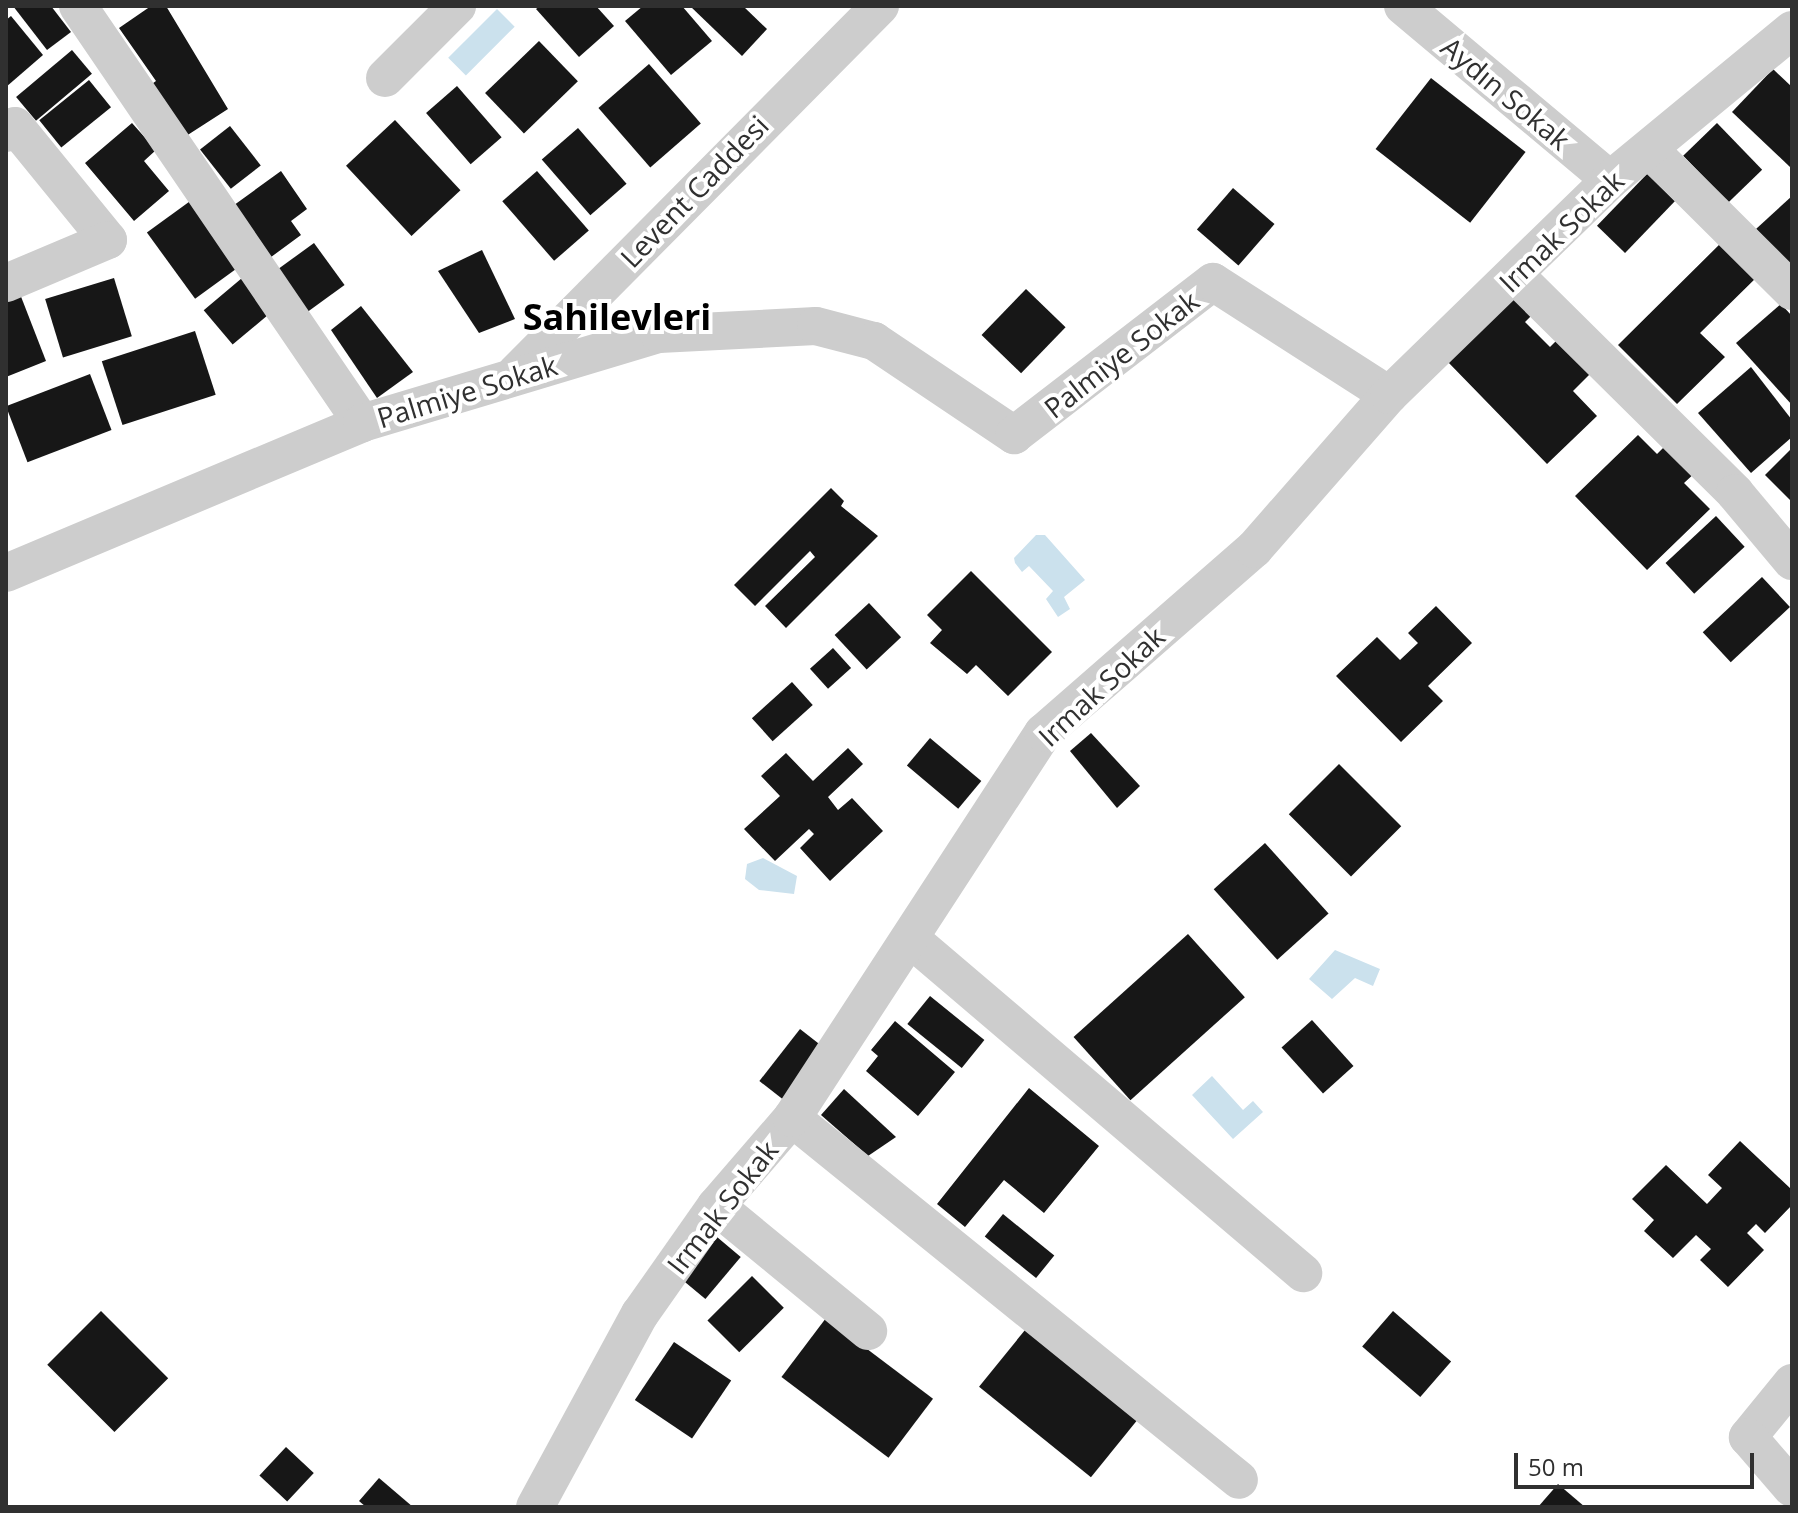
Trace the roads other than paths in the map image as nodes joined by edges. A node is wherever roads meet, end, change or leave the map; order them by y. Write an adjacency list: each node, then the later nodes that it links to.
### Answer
1 (78, 6): 15 (street, Palmiye Sokak)
2 (457, 6): 6 (street)
3 (1403, 6): 9 (street, Aydın Sokak)
4 (863, 12): 13 (street, Levent Caddesi)
5 (1786, 47): 8 (street, Irmak Sokak)
6 (385, 78)
7 (6, 133): 11 (street)
8 (1651, 151): 9 (street, Irmak Sokak); 12 (street)
9 (1610, 180): 10 (street, Irmak Sokak)
10 (1515, 275): 14 (street, Irmak Sokak); 16 (street)
11 (6, 283)
12 (1792, 291)
13 (511, 378): 14 (street, Palmiye Sokak); 15 (street, Palmiye Sokak)
14 (1389, 395): 18 (street, Irmak Sokak)
15 (362, 423): 17 (street)
16 (1792, 561)
17 (6, 573)
18 (912, 940): 19 (street, Irmak Sokak); 21 (street)
19 (792, 1118): 20 (street, Irmak Sokak); 24 (street)
20 (716, 1206): 22 (street); 26 (street, Irmak Sokak)
21 (1303, 1273)
22 (868, 1331)
23 (1792, 1383): 25 (street)
24 (1239, 1480)
25 (1792, 1488)
26 (535, 1507)

